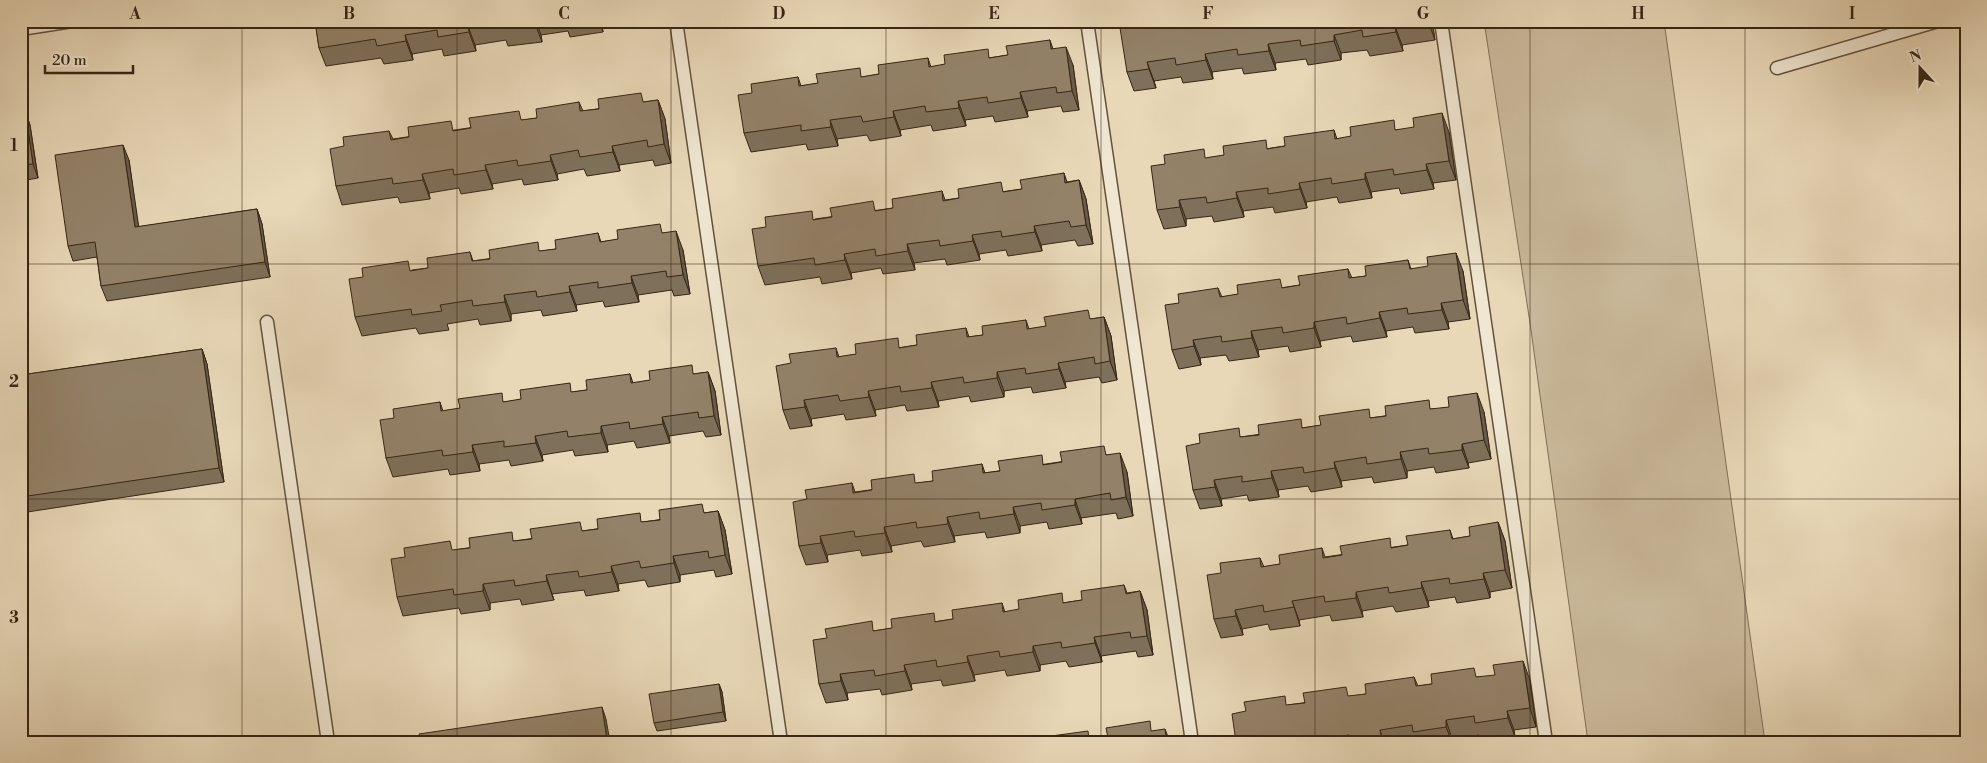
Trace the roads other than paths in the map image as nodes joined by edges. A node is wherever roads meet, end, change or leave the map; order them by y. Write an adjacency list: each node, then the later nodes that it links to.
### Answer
1 (72, 21): 6 (lane)
2 (676, 21): 10 (lane)
3 (1087, 21): 11 (lane)
4 (1441, 21): 12 (lane)
5 (1936, 22): 7 (lane)
6 (21, 29)
7 (1777, 68)
8 (267, 322): 9 (lane)
9 (328, 742)
10 (781, 742)
11 (1192, 742)
12 (1546, 742)

